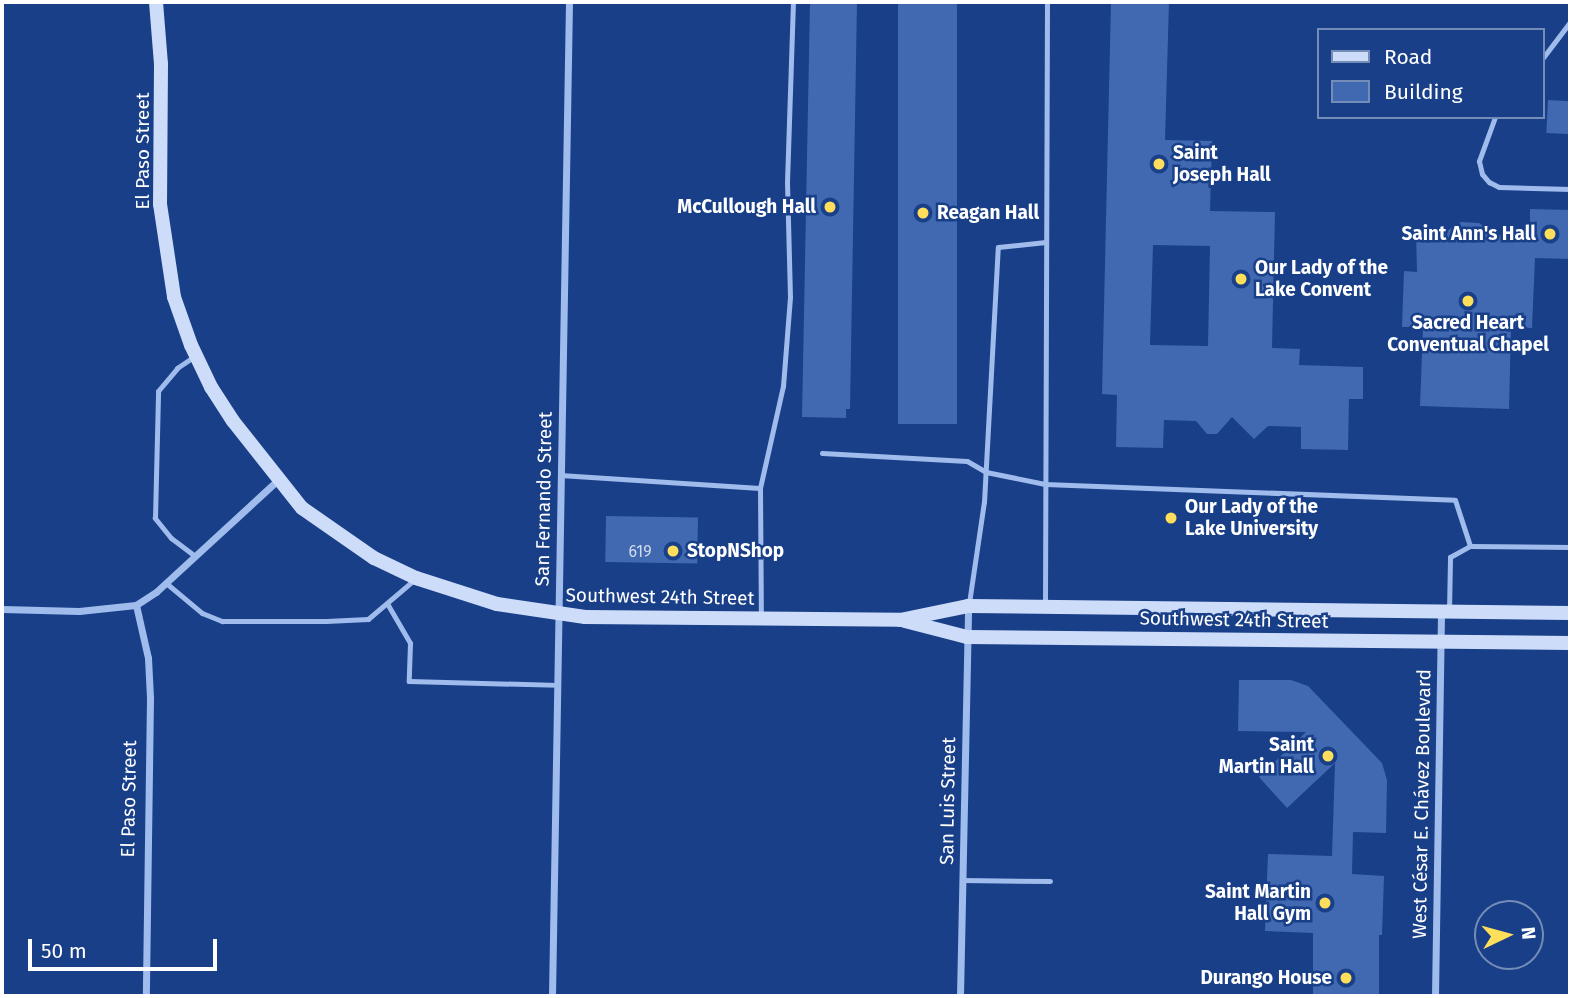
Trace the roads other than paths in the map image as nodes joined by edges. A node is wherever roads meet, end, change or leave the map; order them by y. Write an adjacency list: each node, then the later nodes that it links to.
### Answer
1 (156, 2): 10 (main road, El Paso Street)
2 (569, 2): 13 (street, San Fernando Street)
3 (793, 2): 16 (lane)
4 (1047, 2): 9 (lane)
5 (1570, 22): 6 (lane)
6 (1544, 56)
7 (1494, 119): 8 (lane)
8 (1570, 189)
9 (1046, 242): 12 (lane); 15 (lane)
10 (196, 355): 14 (main road, El Paso Street); 19 (lane)
11 (822, 453): 12 (lane)
12 (986, 472): 15 (lane); 24 (lane)
13 (560, 475): 16 (lane); 29 (street, San Fernando Street)
14 (278, 480): 19 (street); 20 (main road, Southwest 24th Street)
15 (1045, 484): 17 (lane); 25 (lane)
16 (760, 488): 30 (lane)
17 (1470, 546): 18 (lane); 27 (lane)
18 (1570, 547)
19 (195, 556): 21 (street)
20 (416, 578): 23 (lane); 29 (main road, Southwest 24th Street)
21 (166, 583): 22 (street); 23 (lane)
22 (136, 605): 26 (street); 38 (street, El Paso Street)
23 (388, 605): 35 (lane)
24 (968, 606): 25 (main road, Southwest 24th Street); 31 (main road, Southwest 24th Street); 32 (street, San Luis Street)
25 (1045, 608): 27 (main road, Southwest 24th Street)
26 (2, 609)
27 (1445, 611): 28 (main road, Southwest 24th Street); 33 (street, West César E. Chávez Boulevard)
28 (1570, 613)
29 (558, 614): 30 (main road, Southwest 24th Street); 35 (street, San Fernando Street)
30 (761, 618): 31 (main road, Southwest 24th Street)
31 (900, 620): 32 (main road, Southwest 24th Street)
32 (967, 637): 33 (main road, Southwest 24th Street); 36 (street, San Luis Street)
33 (1441, 642): 34 (main road, Southwest 24th Street); 41 (street, West César E. Chávez Boulevard)
34 (1570, 643)
35 (557, 685): 39 (street, San Fernando Street)
36 (962, 880): 37 (lane); 40 (street, San Luis Street)
37 (1050, 881)
38 (146, 996)
39 (552, 996)
40 (960, 996)
41 (1435, 996)

